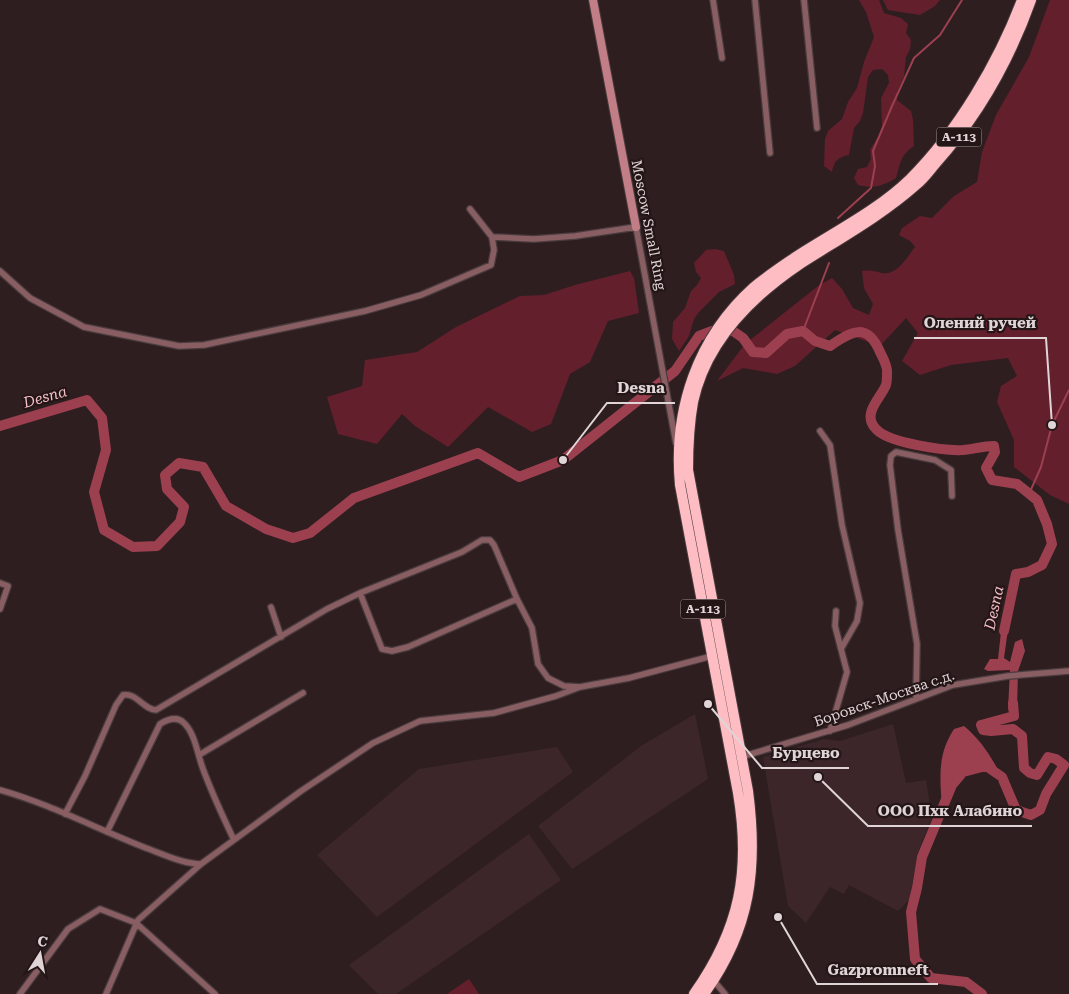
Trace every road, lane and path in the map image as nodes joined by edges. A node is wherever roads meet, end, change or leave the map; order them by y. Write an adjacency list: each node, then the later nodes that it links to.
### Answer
1 (593, 0): 11 (street, Moscow Small Ring)
2 (713, 0): 7 (street)
3 (755, 0): 9 (street)
4 (804, 0): 8 (street)
5 (1022, 0): 14 (highway, А-113)
6 (1032, 0): 14 (highway, А-113)
7 (722, 58)
8 (816, 128)
9 (770, 154)
10 (470, 209): 12 (street)
11 (636, 227): 12 (street); 17 (street, Moscow Small Ring)
12 (492, 237): 13 (street)
13 (0, 271)
14 (758, 290): 15 (highway, А-113)
15 (689, 401): 17 (highway, А-113); 34 (highway, А-113)
16 (820, 431): 26 (street)
17 (678, 454): 27 (highway, А-113)
18 (952, 496): 31 (street)
19 (0, 583): 23 (street)
20 (360, 593): 21 (street); 21 (street); 25 (street)
21 (517, 600): 29 (street)
22 (271, 607): 25 (street)
23 (0, 609)
24 (836, 611): 26 (street)
25 (281, 637): 36 (street)
26 (841, 649): 32 (street)
27 (712, 656): 29 (street); 45 (highway, А-113)
28 (1069, 671): 31 (street, Боровск-Москва с.д.)
29 (580, 687): 38 (street)
30 (303, 693): 33 (street)
31 (916, 699): 32 (street, Боровск-Москва с.д.)
32 (830, 731): 34 (street, Боровск-Москва с.д.)
33 (199, 755): 37 (street); 38 (street)
34 (741, 757): 41 (highway, А-113)
35 (0, 790): 36 (street)
36 (65, 814): 37 (street)
37 (107, 832): 39 (street)
38 (234, 840): 39 (street)
39 (201, 864): 40 (street)
40 (136, 923): 42 (street); 43 (street); 44 (street)
41 (714, 981): 46 (highway, А-113); 47 (street)
42 (20, 994)
43 (106, 994)
44 (215, 994)
45 (694, 994)
46 (704, 994)
47 (724, 994)

